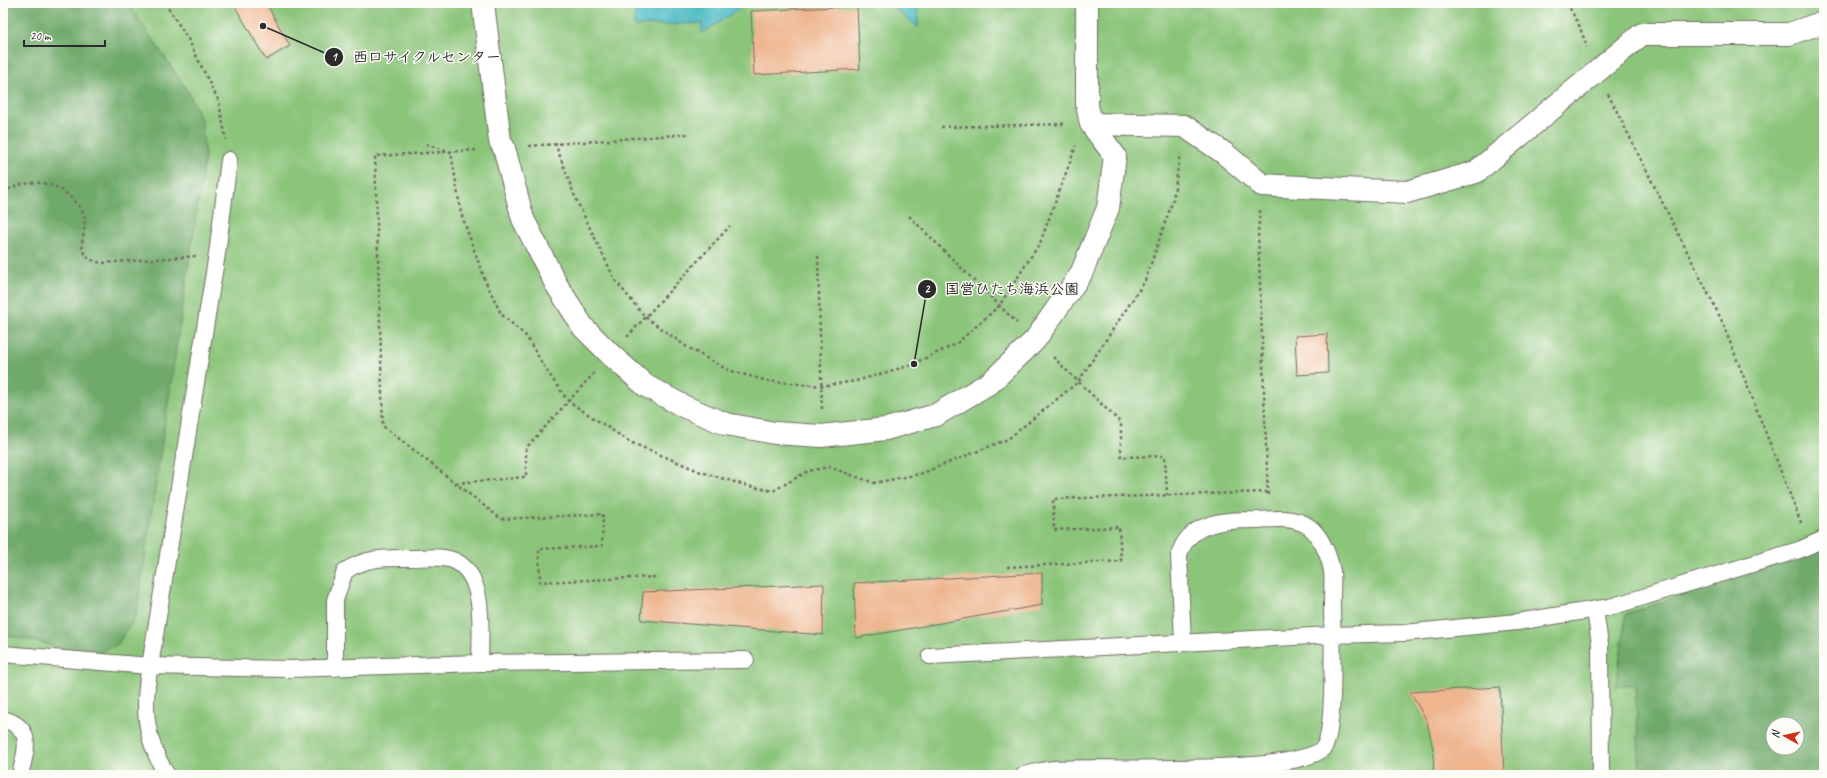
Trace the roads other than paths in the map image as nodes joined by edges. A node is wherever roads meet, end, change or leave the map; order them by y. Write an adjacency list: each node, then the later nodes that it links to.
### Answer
1 (483, 3): 4 (street)
2 (1087, 3): 4 (street)
3 (1824, 22): 4 (street)
4 (1091, 124)
5 (229, 160): 14 (lane)
6 (1817, 542): 7 (lane)
7 (1595, 610): 8 (lane); 20 (lane)
8 (1332, 635): 9 (lane); 9 (lane); 19 (lane)
9 (1183, 642): 11 (lane)
10 (3, 654): 14 (lane)
11 (930, 656)
12 (746, 660): 13 (lane)
13 (480, 662): 15 (lane); 15 (lane)
14 (150, 666): 15 (lane); 18 (lane)
15 (335, 668)
16 (3, 719): 17 (lane)
17 (20, 775)
18 (167, 775)
19 (1024, 775)
20 (1601, 775)

